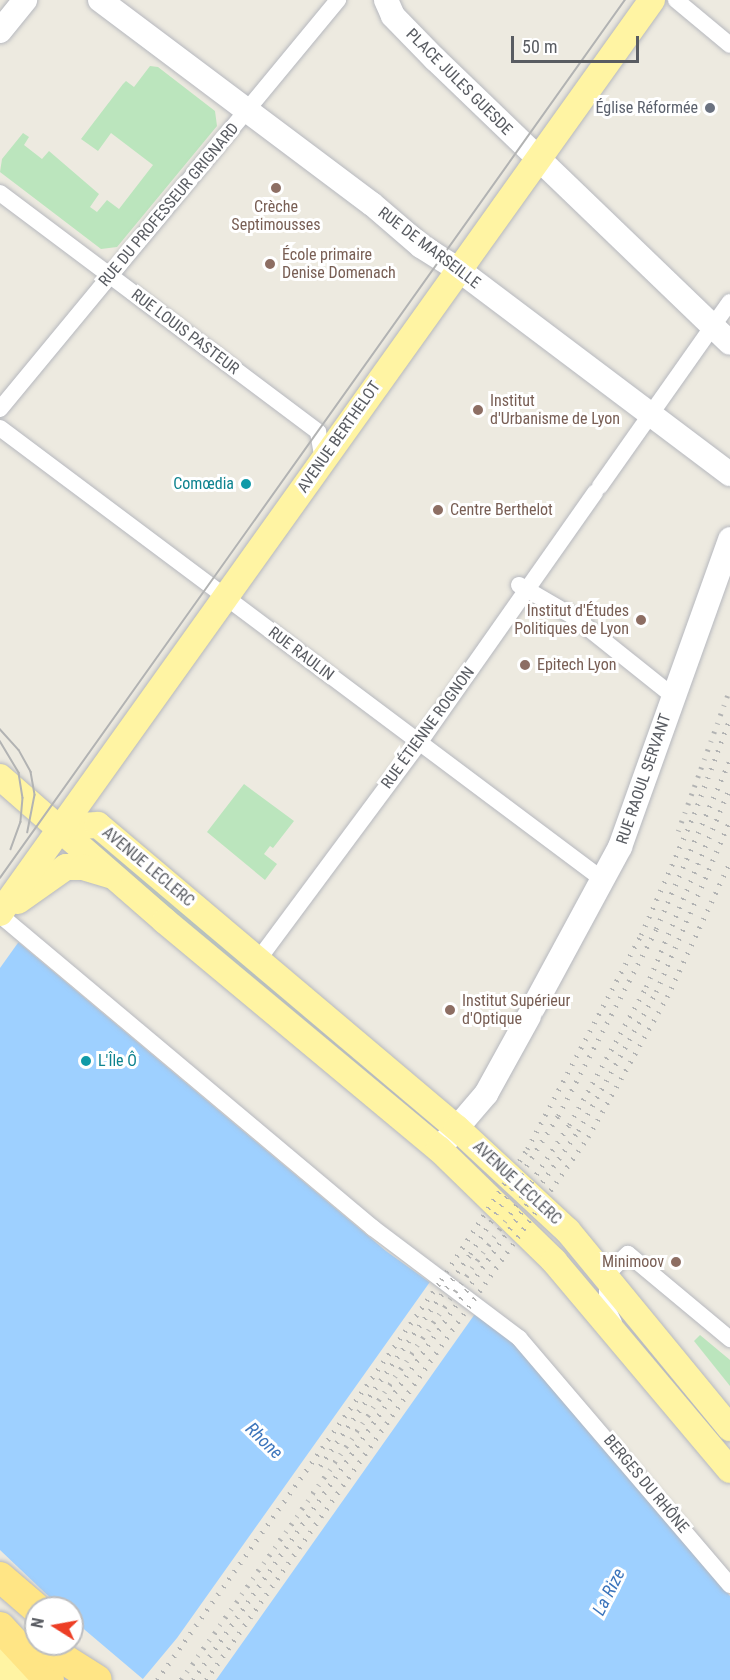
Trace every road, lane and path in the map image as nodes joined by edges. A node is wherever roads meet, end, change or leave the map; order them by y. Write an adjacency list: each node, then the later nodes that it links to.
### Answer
1 (25, 0): 7 (street)
2 (100, 0): 9 (street, RUE DE MARSEILLE)
3 (338, 0): 9 (street, RUE DU PROFESSEUR GRIGNARD)
4 (386, 0): 10 (street, PLACE JULES GUESDE)
5 (652, 0): 10 (main road, AVENUE BERTHELOT)
6 (676, 0): 8 (street)
7 (0, 31)
8 (730, 45)
9 (248, 111): 12 (street, RUE DE MARSEILLE); 13 (street, RUE DU PROFESSEUR GRIGNARD)
10 (537, 159): 12 (main road, AVENUE BERTHELOT); 15 (street, PLACE JULES GUESDE)
11 (0, 193): 13 (street, RUE LOUIS PASTEUR)
12 (459, 270): 18 (street, RUE DE MARSEILLE); 20 (main road, AVENUE BERTHELOT)
13 (110, 276): 17 (street, RUE DU PROFESSEUR GRIGNARD); 20 (street, RUE LOUIS PASTEUR)
14 (730, 302): 15 (street, RUE ÉTIENNE ROGNON)
15 (712, 326): 16 (street, PLACE JULES GUESDE); 18 (street, RUE ÉTIENNE ROGNON)
16 (730, 343)
17 (0, 409)
18 (651, 414): 21 (street, RUE DE MARSEILLE); 23 (street, RUE ÉTIENNE ROGNON)
19 (0, 428): 24 (street, RUE RAULIN)
20 (323, 461): 24 (main road, AVENUE BERTHELOT)
21 (730, 474)
22 (730, 539): 25 (street, RUE RAOUL SERVANT)
23 (521, 587): 25 (street); 26 (street, RUE ÉTIENNE ROGNON)
24 (225, 598): 26 (street, RUE RAULIN); 29 (main road, AVENUE BERTHELOT)
25 (673, 696): 32 (street, RUE RAOUL SERVANT)
26 (418, 743): 32 (street, RUE RAULIN); 34 (street, RUE ÉTIENNE ROGNON)
27 (0, 777): 29 (main road)
28 (0, 794): 30 (main road)
29 (61, 827): 30 (main road, AVENUE BERTHELOT); 31 (main road, AVENUE LECLERC); 34 (main road, AVENUE LECLERC)
30 (36, 871): 31 (main road); 33 (main road, AVENUE BERTHELOT)
31 (113, 876): 36 (main road, AVENUE LECLERC)
32 (603, 880): 35 (street, RUE RAOUL SERVANT)
33 (0, 914): 43 (street, BERGES DU RHÔNE)
34 (258, 960): 35 (main road, AVENUE LECLERC)
35 (457, 1128): 36 (street, RUE RAOUL SERVANT); 38 (main road, AVENUE LECLERC)
36 (439, 1149): 37 (main road, AVENUE LECLERC)
37 (554, 1261): 38 (street, AVENUE LECLERC); 39 (main road, AVENUE LECLERC)
38 (607, 1274): 39 (street, AVENUE LECLERC); 40 (street); 41 (main road, AVENUE LECLERC)
39 (621, 1337): 42 (main road, AVENUE LECLERC)
40 (730, 1340)
41 (730, 1428)
42 (730, 1470)
43 (730, 1585)
44 (0, 1627): 49 (highway)
45 (84, 1651): 51 (highway)
46 (60, 1656): 50 (highway)
47 (0, 1662): 48 (main road)
48 (19, 1680)
49 (49, 1680)
50 (97, 1680)
51 (115, 1680)

